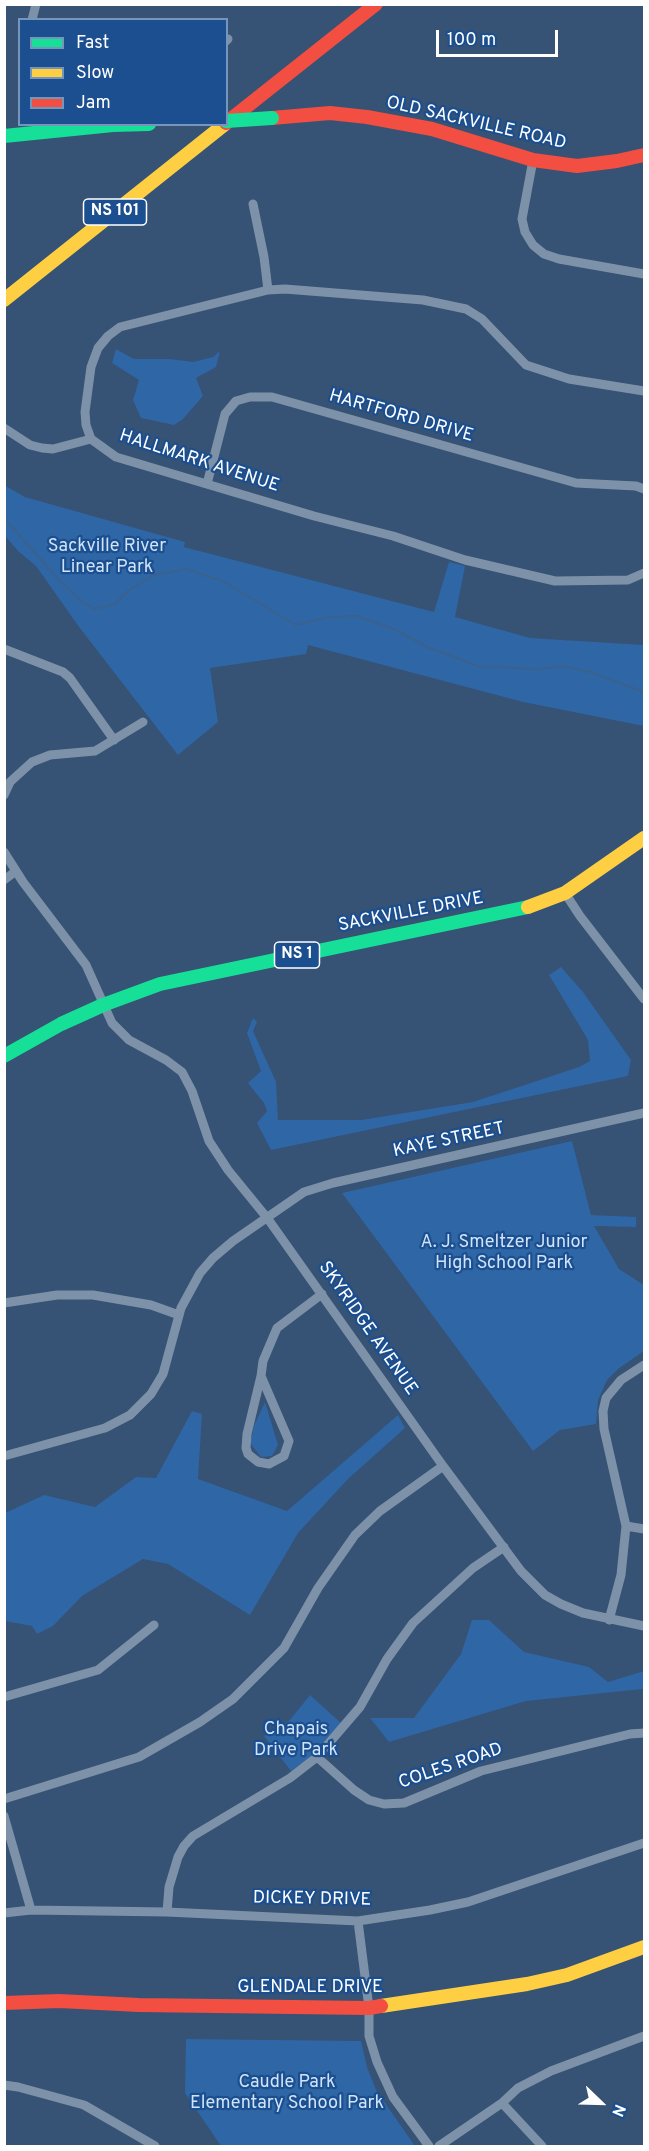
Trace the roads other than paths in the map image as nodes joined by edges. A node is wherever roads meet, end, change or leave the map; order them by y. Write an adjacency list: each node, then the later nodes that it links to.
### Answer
1 (357, 4): 3 (main road)
2 (376, 4): 4 (main road, NS 101)
3 (228, 107)
4 (228, 121)
5 (228, 123): 12 (main road, OLD SACKVILLE ROAD, bridge)
6 (95, 126): 9 (main road)
7 (204, 126): 15 (main road, NS 101)
8 (222, 126): 17 (main road, NS 101)
9 (42, 129): 10 (main road)
10 (4, 136)
11 (645, 155): 12 (main road, OLD SACKVILLE ROAD)
12 (532, 160): 14 (street)
13 (253, 204): 16 (street)
14 (645, 274)
15 (4, 286)
16 (268, 290): 18 (street, HALLMARK AVENUE); 20 (street, HALLMARK AVENUE)
17 (4, 300)
18 (645, 391)
19 (4, 428): 20 (street)
20 (91, 439): 21 (street, HALLMARK AVENUE)
21 (207, 484): 22 (street, HARTFORD DRIVE); 23 (street, HALLMARK AVENUE)
22 (645, 489)
23 (645, 573)
24 (4, 649): 26 (street)
25 (143, 722): 26 (street)
26 (114, 740): 27 (street)
27 (7, 781): 28 (street)
28 (4, 795)
29 (645, 838): 33 (main road, SACKVILLE DRIVE / NS 1)
30 (4, 852): 31 (street, SKYRIDGE AVENUE)
31 (16, 871): 32 (street); 35 (street, SKYRIDGE AVENUE)
32 (4, 880)
33 (566, 893): 34 (street); 35 (main road, SACKVILLE DRIVE / NS 1)
34 (645, 999)
35 (104, 1005): 36 (main road, SACKVILLE DRIVE / NS 1); 38 (street, SKYRIDGE AVENUE)
36 (4, 1056)
37 (645, 1113): 38 (street, KAYE STREET)
38 (268, 1219): 39 (street, SKYRIDGE AVENUE); 41 (street, KAYE STREET)
39 (322, 1294): 43 (street); 45 (street, SKYRIDGE AVENUE)
40 (4, 1303): 41 (street)
41 (179, 1315): 44 (street, KAYE STREET)
42 (645, 1365): 46 (street)
43 (261, 1376): 43 (street)
44 (4, 1456)
45 (443, 1466): 48 (street, SKYRIDGE AVENUE); 55 (street)
46 (626, 1526): 47 (street); 49 (street)
47 (645, 1529)
48 (504, 1547): 49 (street, SKYRIDGE AVENUE); 54 (street)
49 (609, 1620): 51 (street, SKYRIDGE AVENUE)
50 (154, 1625): 52 (street)
51 (645, 1626)
52 (4, 1697)
53 (645, 1733): 54 (street, COLES ROAD)
54 (317, 1757): 59 (street)
55 (4, 1799)
56 (4, 1816): 58 (street)
57 (645, 1842): 61 (street, DICKEY DRIVE)
58 (31, 1911): 59 (street, DICKEY DRIVE); 60 (street, DICKEY DRIVE)
59 (167, 1912): 61 (street, DICKEY DRIVE)
60 (4, 1913)
61 (358, 1921): 64 (street)
62 (645, 1947): 64 (main road, GLENDALE DRIVE)
63 (4, 2003): 64 (main road, GLENDALE DRIVE)
64 (369, 2008): 69 (street)
65 (645, 2036): 67 (street)
66 (4, 2085): 68 (street)
67 (502, 2103): 70 (street); 71 (street)
68 (155, 2146)
69 (429, 2146)
70 (439, 2146)
71 (542, 2146)

